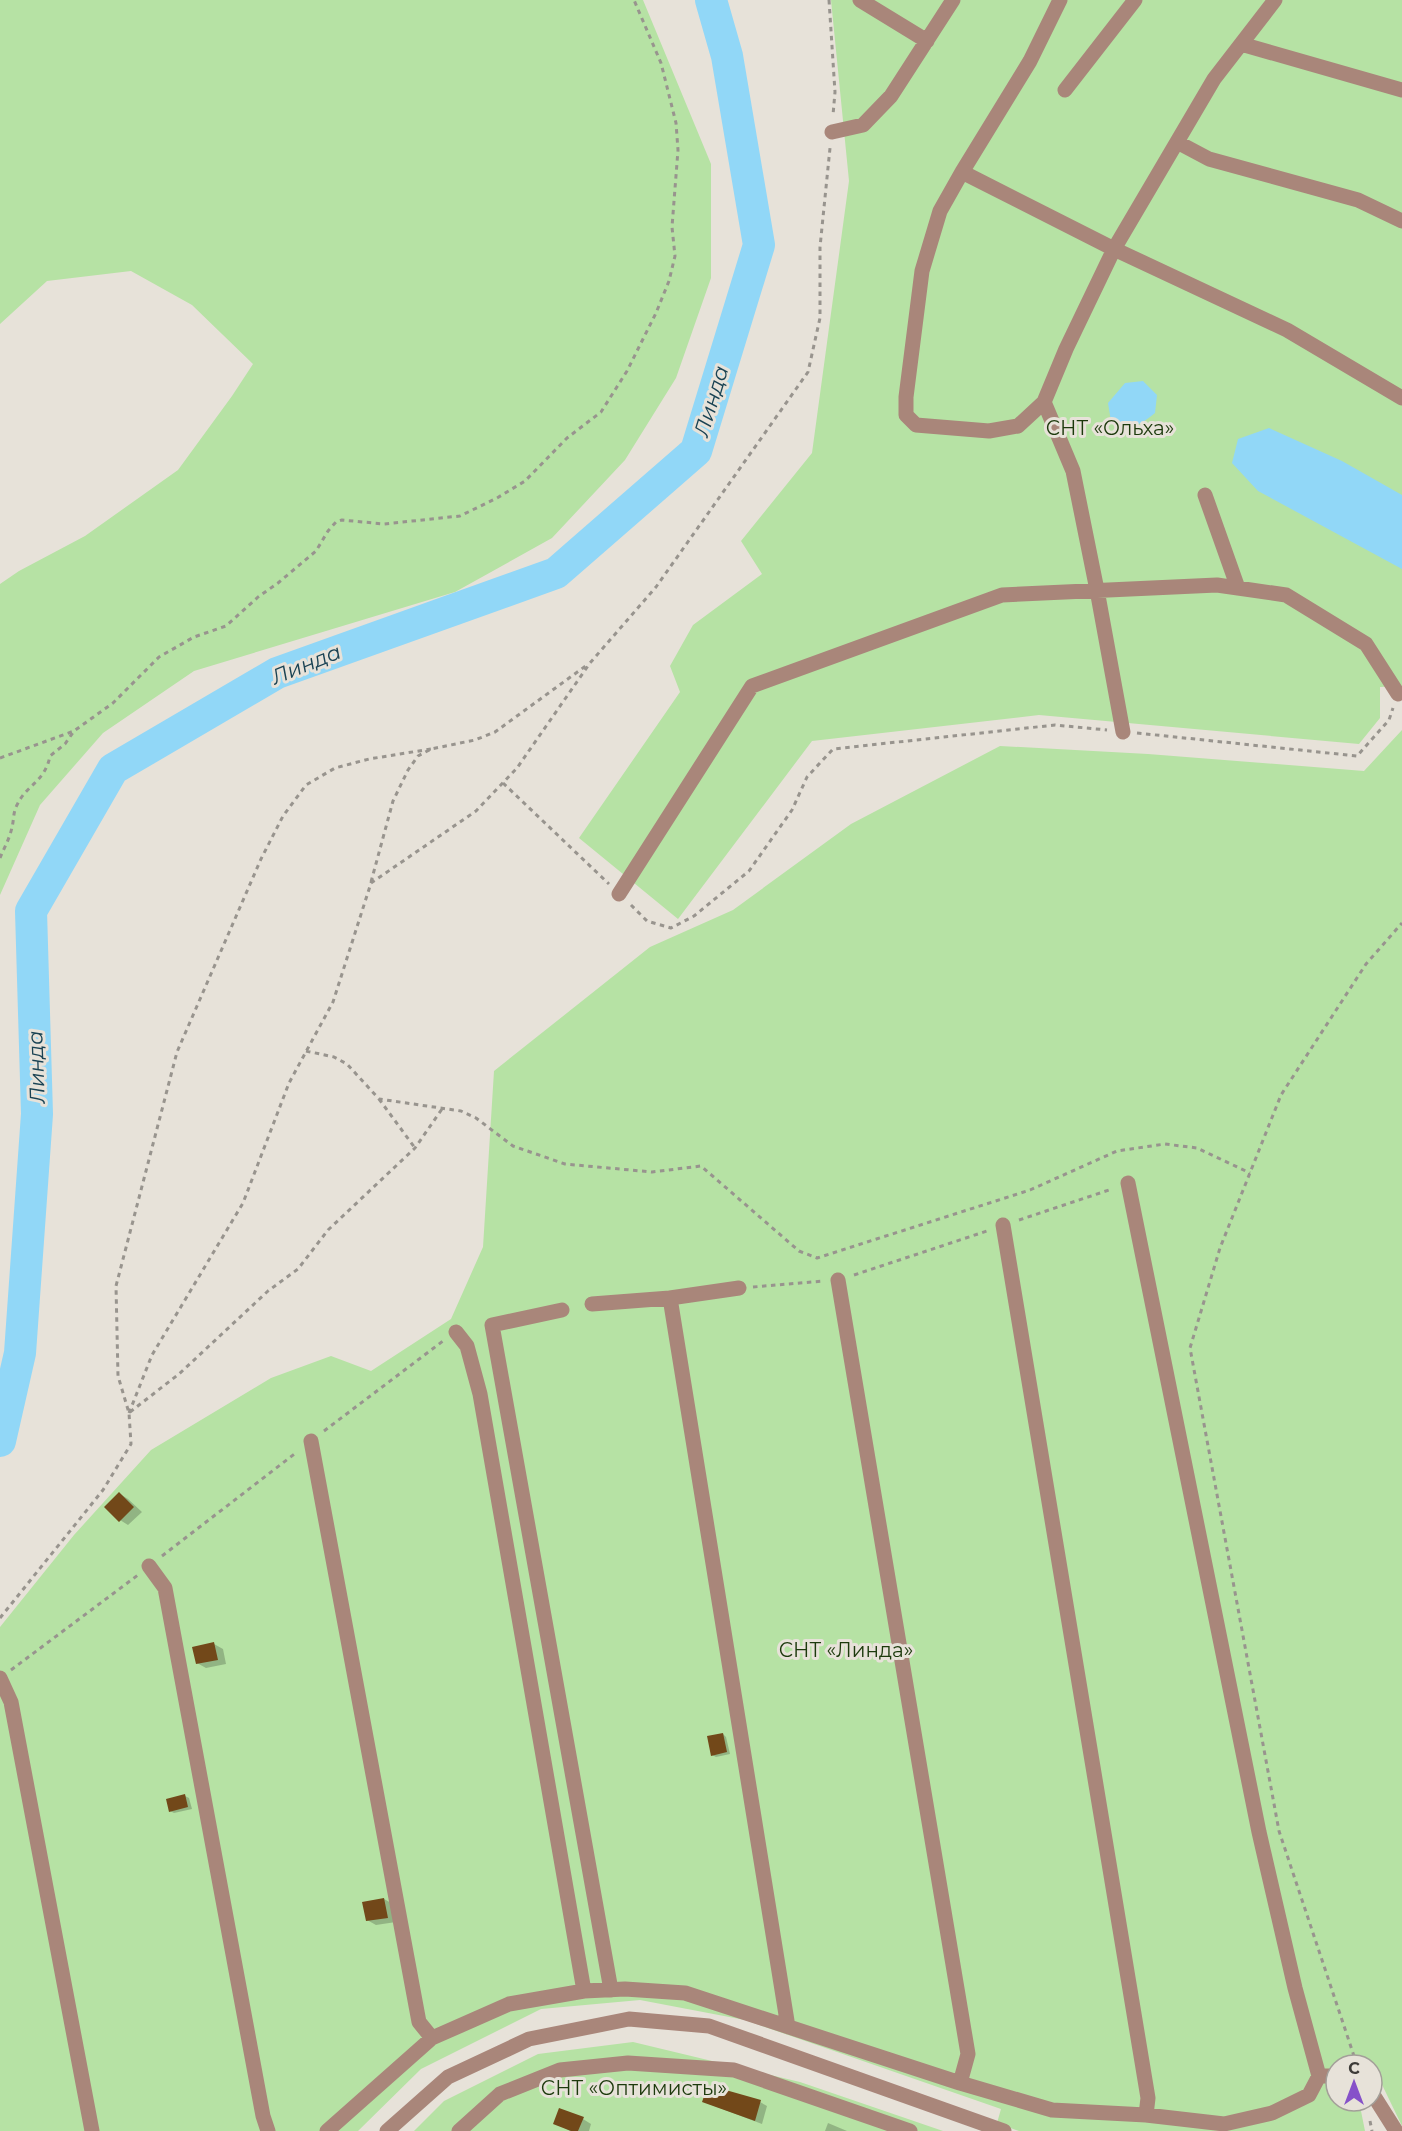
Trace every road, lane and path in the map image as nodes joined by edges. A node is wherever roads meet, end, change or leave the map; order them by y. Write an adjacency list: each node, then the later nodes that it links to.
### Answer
1 (634, 0): 24 (path)
2 (829, 0): 12 (path)
3 (860, 0): 8 (street)
4 (953, 0): 8 (street)
5 (1060, 0): 14 (street)
6 (1135, 0): 10 (street)
7 (1275, 0): 9 (street)
8 (927, 42): 12 (street)
9 (1241, 44): 11 (street); 13 (street)
10 (1065, 90)
11 (1402, 90)
12 (832, 132): 22 (path)
13 (1177, 142): 15 (street); 16 (street)
14 (962, 172): 16 (street); 18 (street)
15 (1402, 221)
16 (1114, 249): 17 (street); 18 (street)
17 (1402, 398)
18 (1044, 402): 21 (street)
19 (1205, 495): 20 (street)
20 (1238, 588): 21 (street); 23 (street)
21 (1097, 590): 25 (street); 31 (street)
22 (590, 663): 26 (path); 28 (path)
23 (1398, 694): 25 (path)
24 (74, 731): 27 (path); 29 (path)
25 (1123, 732): 31 (path)
26 (431, 749): 30 (path); 46 (path)
27 (0, 758)
28 (503, 783): 30 (path); 31 (path)
29 (0, 858)
30 (371, 884): 33 (path)
31 (618, 894)
32 (1402, 923): 37 (path)
33 (306, 1051): 34 (path); 46 (path)
34 (379, 1099): 35 (path); 36 (path)
35 (443, 1108): 36 (path); 37 (path)
36 (415, 1148): 46 (path)
37 (1250, 1173): 55 (path)
38 (1128, 1184): 39 (path); 56 (street)
39 (1003, 1225): 40 (path); 60 (street)
40 (838, 1280): 41 (path); 58 (street)
41 (738, 1288): 42 (street)
42 (670, 1298): 43 (street); 53 (street)
43 (592, 1304)
44 (562, 1310): 51 (street)
45 (456, 1332): 47 (path); 52 (street)
46 (129, 1413): 49 (path)
47 (311, 1441): 48 (path); 54 (street)
48 (149, 1566): 50 (path); 62 (street)
49 (0, 1618)
50 (0, 1678): 61 (street)
51 (611, 1990): 52 (street); 53 (street)
52 (584, 1991): 54 (street)
53 (788, 2027): 58 (street)
54 (432, 2038): 63 (street)
55 (1353, 2053)
56 (1319, 2076): 57 (street); 60 (street)
57 (1324, 2076)
58 (960, 2083): 60 (street)
59 (1384, 2112): 68 (street)
60 (1146, 2115)
61 (92, 2131)
62 (268, 2131)
63 (327, 2131)
64 (387, 2131): 67 (street)
65 (459, 2131): 66 (street)
66 (910, 2131)
67 (1004, 2131)
68 (1396, 2131)

